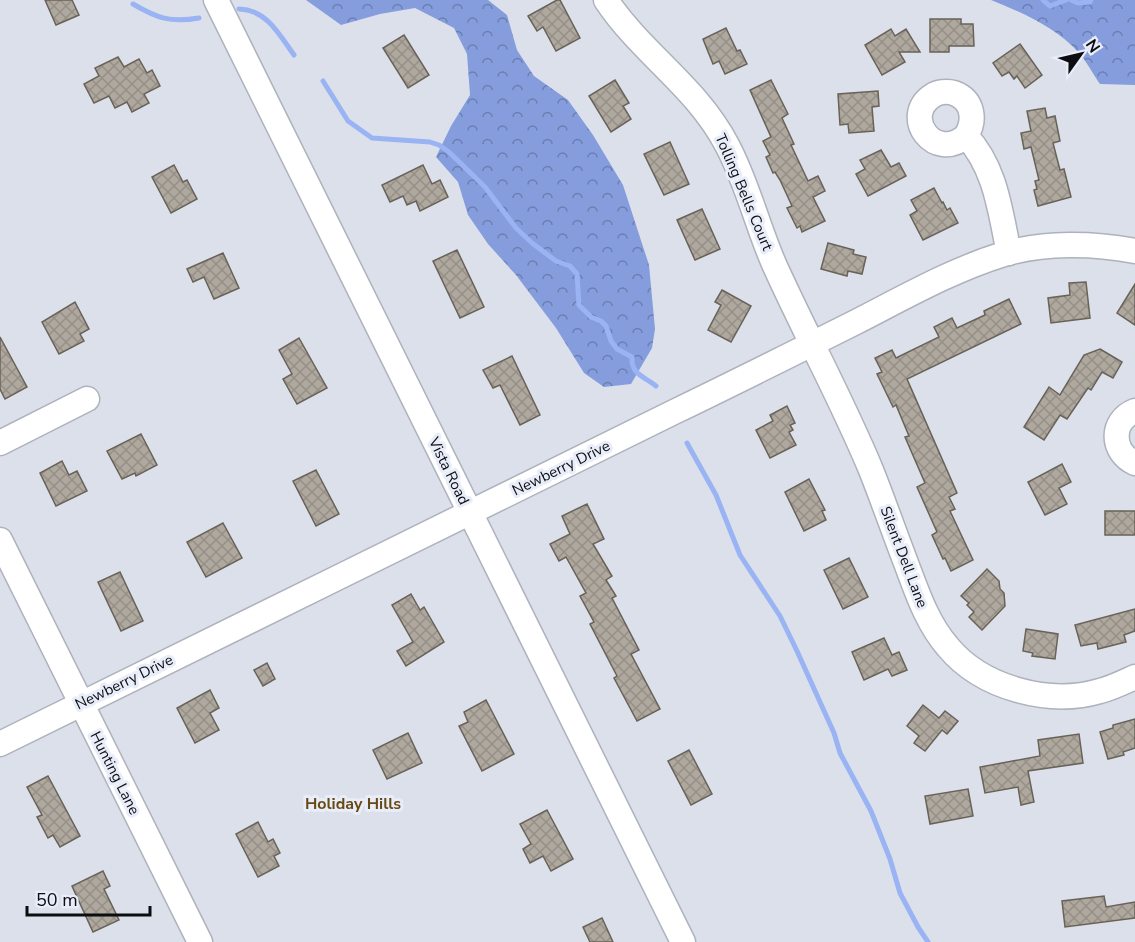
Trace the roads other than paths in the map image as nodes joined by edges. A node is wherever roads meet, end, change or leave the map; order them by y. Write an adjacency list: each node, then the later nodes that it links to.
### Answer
1 (216, 0): 11 (street, Vista Road)
2 (606, 0): 6 (street, Tolling Bells Court)
3 (966, 136): 5 (street)
4 (1135, 251): 5 (street, Newberry Drive)
5 (1009, 253): 6 (street, Newberry Drive)
6 (811, 345): 11 (street, Newberry Drive); 13 (street, Silent Dell Lane)
7 (87, 399): 9 (street)
8 (1135, 411): 10 (street)
9 (0, 443)
10 (1135, 463)
11 (470, 513): 14 (street, Newberry Drive); 17 (street, Vista Road)
12 (0, 540): 14 (street, Hunting Lane)
13 (1135, 677)
14 (81, 704): 15 (street, Newberry Drive); 16 (street, Hunting Lane)
15 (0, 744)
16 (200, 942)
17 (683, 942)

